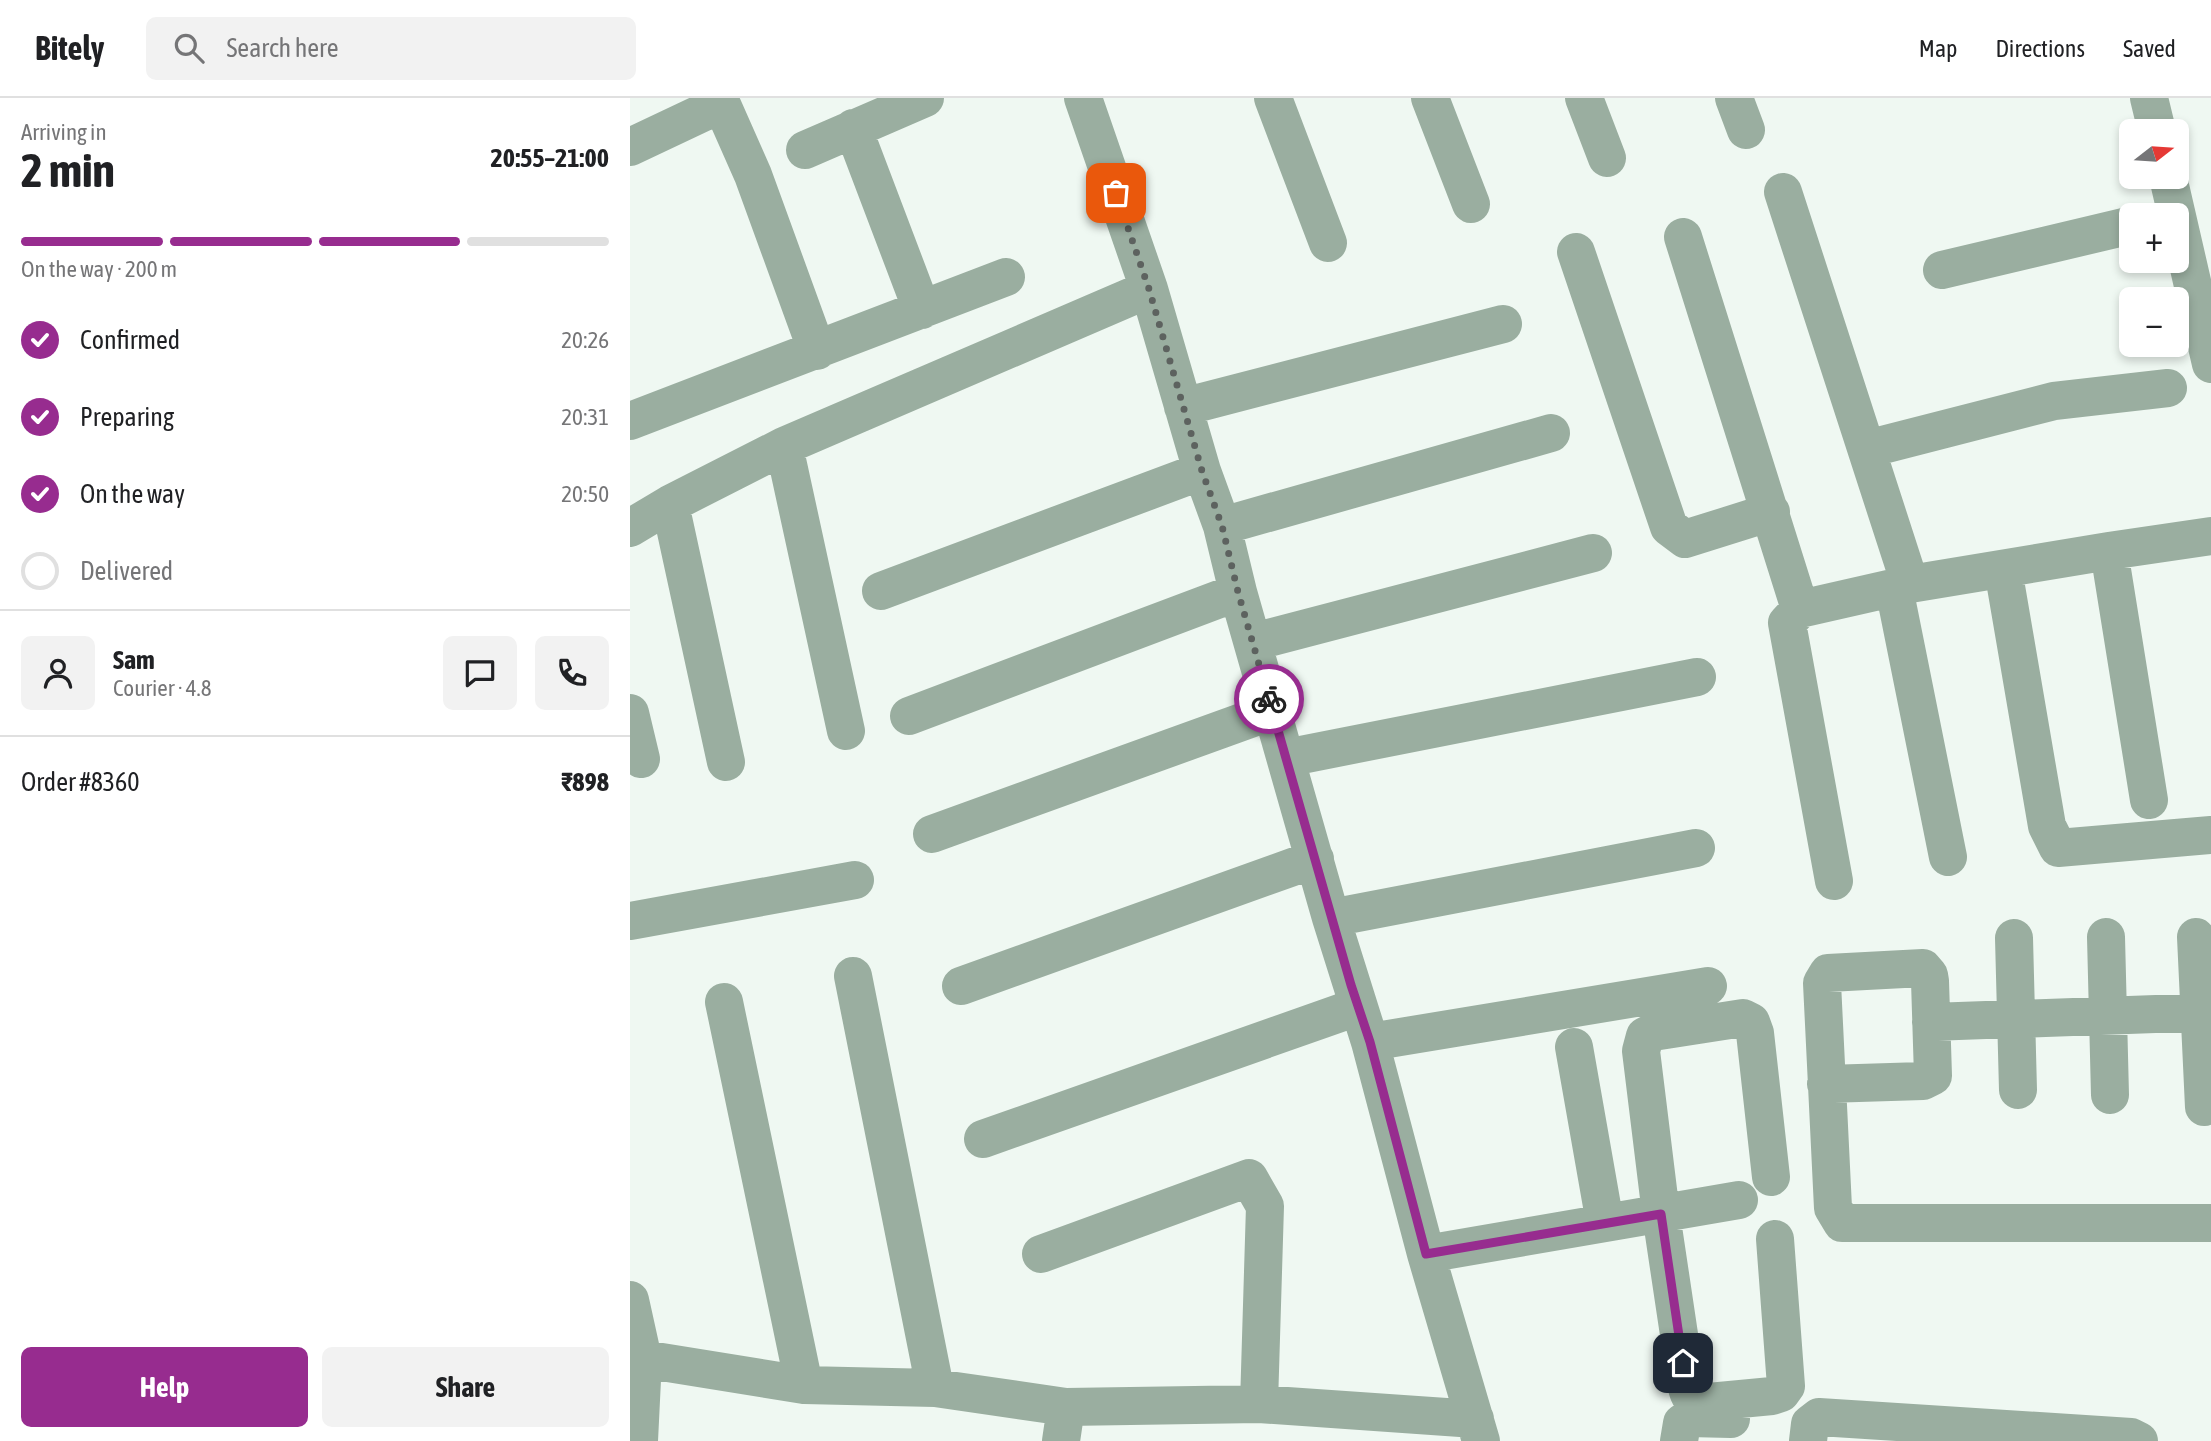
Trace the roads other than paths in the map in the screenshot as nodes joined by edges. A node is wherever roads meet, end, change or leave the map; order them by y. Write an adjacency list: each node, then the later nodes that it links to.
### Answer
1 (925, 98): 9 (street)
2 (1083, 98): 22 (street)
3 (1273, 98): 17 (street)
4 (1430, 98): 14 (street)
5 (1584, 98): 12 (street)
6 (2149, 98): 8 (street)
7 (720, 101): 10 (street); 25 (street)
8 (2154, 119)
9 (853, 128): 11 (street); 23 (street)
10 (630, 148)
11 (804, 150)
12 (1607, 158)
13 (1783, 192): 32 (street)
14 (1471, 204)
15 (2119, 228): 19 (street)
16 (1683, 237): 35 (street)
17 (1328, 243)
18 (1576, 252): 35 (street)
19 (1942, 270)
20 (2189, 273): 26 (street)
21 (1006, 277): 23 (street)
22 (1149, 289): 28 (street); 31 (street)
23 (922, 310): 25 (street)
24 (1503, 324): 28 (street)
25 (817, 351): 29 (street)
26 (2211, 364)
27 (2168, 388): 32 (street)
28 (1183, 407): 33 (street)
29 (630, 421)
30 (1551, 433): 36 (street)
31 (784, 446): 34 (street); 51 (street)
32 (1867, 449): 42 (street)
33 (1202, 471): 36 (street); 43 (street)
34 (670, 504): 37 (street); 54 (street)
35 (1771, 512): 45 (street)
36 (1222, 526): 44 (street)
37 (630, 528)
38 (2211, 536): 39 (street)
39 (2109, 551): 41 (street); 55 (street)
40 (1593, 553): 46 (street)
41 (2003, 569): 42 (street); 57 (street)
42 (1902, 586): 45 (street); 59 (street)
43 (881, 591)
44 (1238, 592): 46 (street); 50 (street)
45 (1800, 608): 62 (street)
46 (1253, 642): 48 (street)
47 (1697, 677): 52 (street)
48 (1272, 711): 52 (street); 56 (street)
49 (630, 713): 53 (street)
50 (909, 716)
51 (846, 731)
52 (1286, 758): 60 (street)
53 (641, 759)
54 (726, 762)
55 (2148, 800)
56 (932, 834)
57 (2211, 835)
58 (1696, 848): 63 (street)
59 (1948, 858)
60 (1315, 859): 63 (street); 69 (street)
61 (855, 880): 64 (street)
62 (1834, 881)
63 (1331, 918): 76 (street)
64 (630, 920)
65 (2106, 936): 73 (street)
66 (2014, 937): 74 (street)
67 (2196, 937): 72 (street)
68 (853, 976): 94 (street)
69 (961, 986)
70 (1708, 986): 76 (street)
71 (724, 1002): 93 (street)
72 (2205, 1012): 73 (street); 81 (street)
73 (2108, 1016): 74 (street); 80 (street)
74 (2015, 1019): 75 (street); 79 (street)
75 (1931, 1022): 78 (street); 78 (street)
76 (1364, 1024): 82 (street); 90 (street)
77 (1574, 1047): 86 (street)
78 (1826, 1084): 87 (street)
79 (2018, 1090)
80 (2110, 1095)
81 (2203, 1107)
82 (983, 1139)
83 (1771, 1177): 85 (street)
84 (1739, 1200): 85 (street)
85 (1661, 1214): 86 (street); 88 (street)
86 (1605, 1223): 90 (street)
87 (2211, 1223)
88 (1775, 1239)
89 (1041, 1254): 95 (street)
90 (1426, 1254): 97 (street)
91 (630, 1300): 92 (street)
92 (636, 1356): 93 (street); 102 (street)
93 (804, 1385): 94 (street)
94 (935, 1388): 96 (street)
95 (1259, 1404): 96 (street); 97 (street)
96 (1063, 1424)
97 (1478, 1430)
98 (1811, 1430): 99 (street); 103 (street)
99 (1882, 1431): 100 (street)
100 (1979, 1434): 101 (street)
101 (2059, 1436): 104 (street)
102 (639, 1441)
103 (1679, 1441)
104 (2139, 1441)

